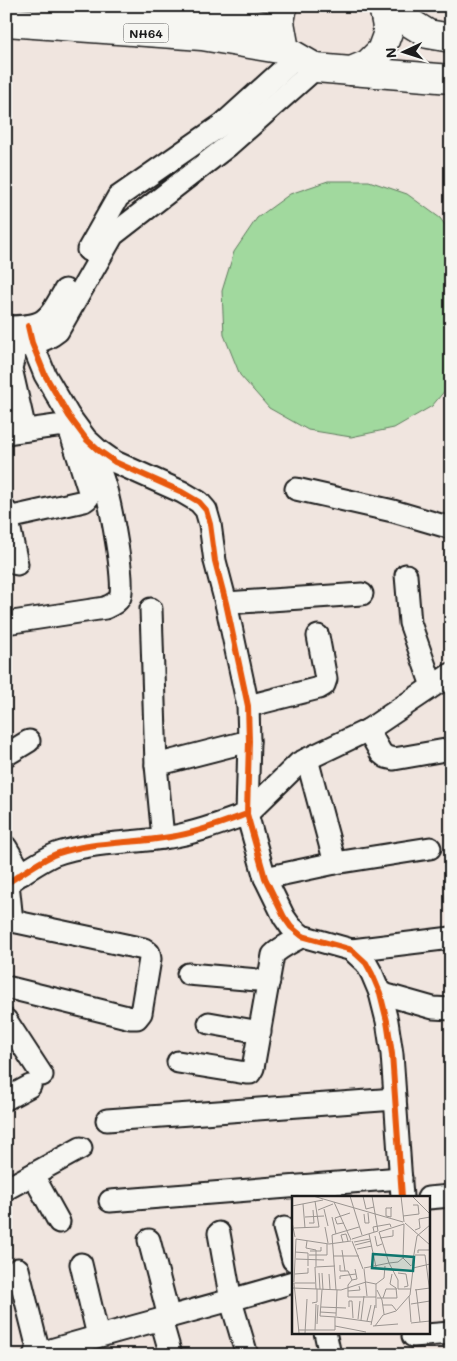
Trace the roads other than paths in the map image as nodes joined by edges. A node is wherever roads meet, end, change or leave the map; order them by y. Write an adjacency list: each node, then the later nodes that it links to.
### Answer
1 (71, 6): 5 (main road)
2 (383, 6): 4 (highway); 7 (highway)
3 (6, 22): 5 (highway, NH64)
4 (443, 38)
5 (292, 42): 7 (highway, NH64); 10 (street)
6 (451, 67): 8 (main road)
7 (351, 71): 8 (highway, NH64)
8 (416, 76): 9 (highway, NH64)
9 (451, 79)
10 (18, 337): 11 (street); 12 (street)
11 (16, 431): 14 (street)
12 (86, 439): 19 (street); 21 (street)
13 (296, 489): 15 (street)
14 (7, 515): 16 (street)
15 (451, 528)
16 (18, 564)
17 (406, 575): 23 (street)
18 (362, 594): 19 (street)
19 (226, 603): 24 (street)
20 (151, 609): 31 (street)
21 (6, 623)
22 (318, 636): 24 (street)
23 (446, 678): 25 (street)
24 (248, 706): 27 (street)
25 (368, 730): 28 (street); 30 (street)
26 (29, 741): 29 (street)
27 (249, 742): 31 (street); 32 (street)
28 (451, 749)
29 (6, 755)
30 (307, 759): 32 (street); 36 (street)
31 (156, 765): 33 (street)
32 (247, 814): 33 (street); 37 (street)
33 (164, 838): 38 (street)
34 (6, 847): 38 (street)
35 (430, 848): 36 (street)
36 (335, 863): 37 (street)
37 (265, 878): 40 (street)
38 (12, 880): 39 (street)
39 (9, 922): 45 (street)
40 (302, 936): 42 (street); 44 (street)
41 (451, 938): 42 (street)
42 (352, 950): 46 (street)
43 (188, 974): 44 (street)
44 (270, 981): 50 (street)
45 (6, 987)
46 (380, 993): 47 (street); 52 (street)
47 (451, 1009)
48 (6, 1020): 53 (street)
49 (209, 1023): 50 (street)
50 (260, 1032): 51 (street)
51 (178, 1062)
52 (395, 1098): 54 (street); 57 (street)
53 (6, 1099)
54 (107, 1120)
55 (81, 1148): 56 (street)
56 (33, 1175): 58 (street); 62 (street)
57 (402, 1188): 61 (street)
58 (6, 1189)
59 (451, 1196): 60 (street)
60 (430, 1198)
61 (110, 1202)
62 (59, 1222)
63 (284, 1228): 66 (street)
64 (219, 1233): 70 (street)
65 (149, 1240): 71 (street)
66 (292, 1256)
67 (81, 1264): 75 (street)
68 (18, 1269): 76 (street)
69 (292, 1282): 70 (street)
70 (231, 1301): 71 (street); 78 (street)
71 (165, 1318): 75 (street); 77 (street)
72 (451, 1333): 74 (street)
73 (325, 1334): 79 (street)
74 (413, 1341)
75 (88, 1344): 76 (street)
76 (37, 1354)
77 (171, 1355)
78 (247, 1355)
79 (330, 1355)

